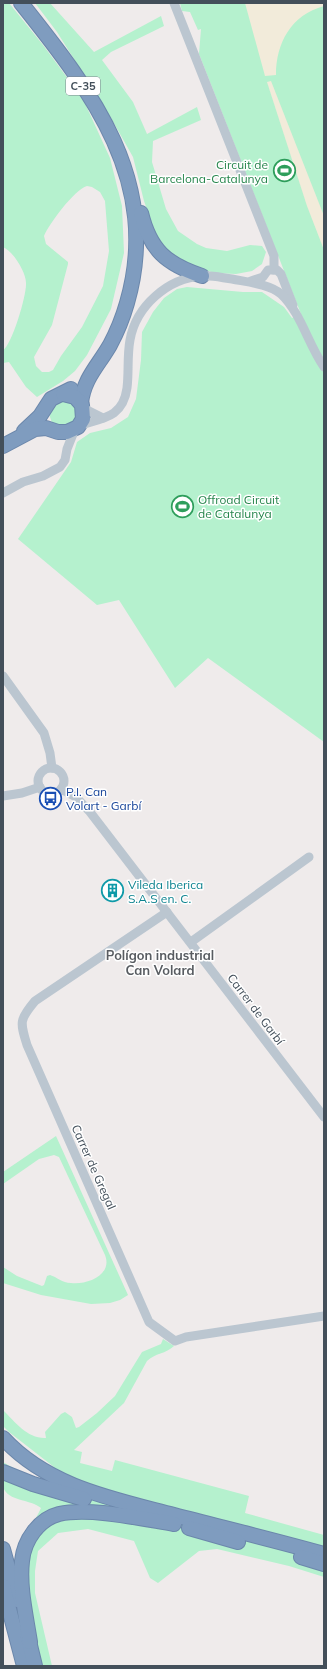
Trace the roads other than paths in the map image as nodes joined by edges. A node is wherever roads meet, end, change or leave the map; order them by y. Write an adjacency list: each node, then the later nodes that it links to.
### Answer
1 (21, 3): 3 (highway, C-35)
2 (174, 3): 4 (street)
3 (128, 178): 5 (highway); 10 (highway, C-35)
4 (274, 270): 6 (street); 7 (street)
5 (202, 276): 7 (street); 14 (street)
6 (282, 280): 7 (street); 8 (street)
7 (267, 284): 8 (street)
8 (296, 314): 9 (street)
9 (324, 367)
10 (94, 369): 11 (highway, C-35); 12 (highway, C-35)
11 (63, 394): 12 (highway); 13 (highway, C-35)
12 (82, 406): 14 (street); 15 (highway, C-35)
13 (46, 407): 16 (highway); 17 (highway, C-35)
14 (103, 418): 15 (street)
15 (78, 427): 16 (highway, C-35); 19 (street)
16 (56, 430): 17 (highway, C-35); 19 (street)
17 (15, 438): 18 (highway, C-35)
18 (3, 446)
19 (67, 449): 20 (street)
20 (3, 493)
21 (3, 676): 22 (street)
22 (52, 768): 23 (street); 24 (street)
23 (40, 787): 24 (street); 25 (street)
24 (61, 789): 27 (street, Carrer de Garbí)
25 (3, 796)
26 (309, 857): 28 (street)
27 (167, 912): 28 (street, Carrer de Garbí); 30 (street, Carrer de Gregal)
28 (191, 942): 29 (street, Carrer de Garbí)
29 (324, 1116)
30 (324, 1316)
31 (3, 1438): 35 (highway)
32 (5, 1473): 33 (highway)
33 (174, 1524): 36 (highway); 38 (highway)
34 (3, 1549): 38 (highway)
35 (324, 1554)
36 (324, 1564)
37 (3, 1586): 39 (highway)
38 (30, 1642): 40 (highway)
39 (24, 1666)
40 (35, 1666)

